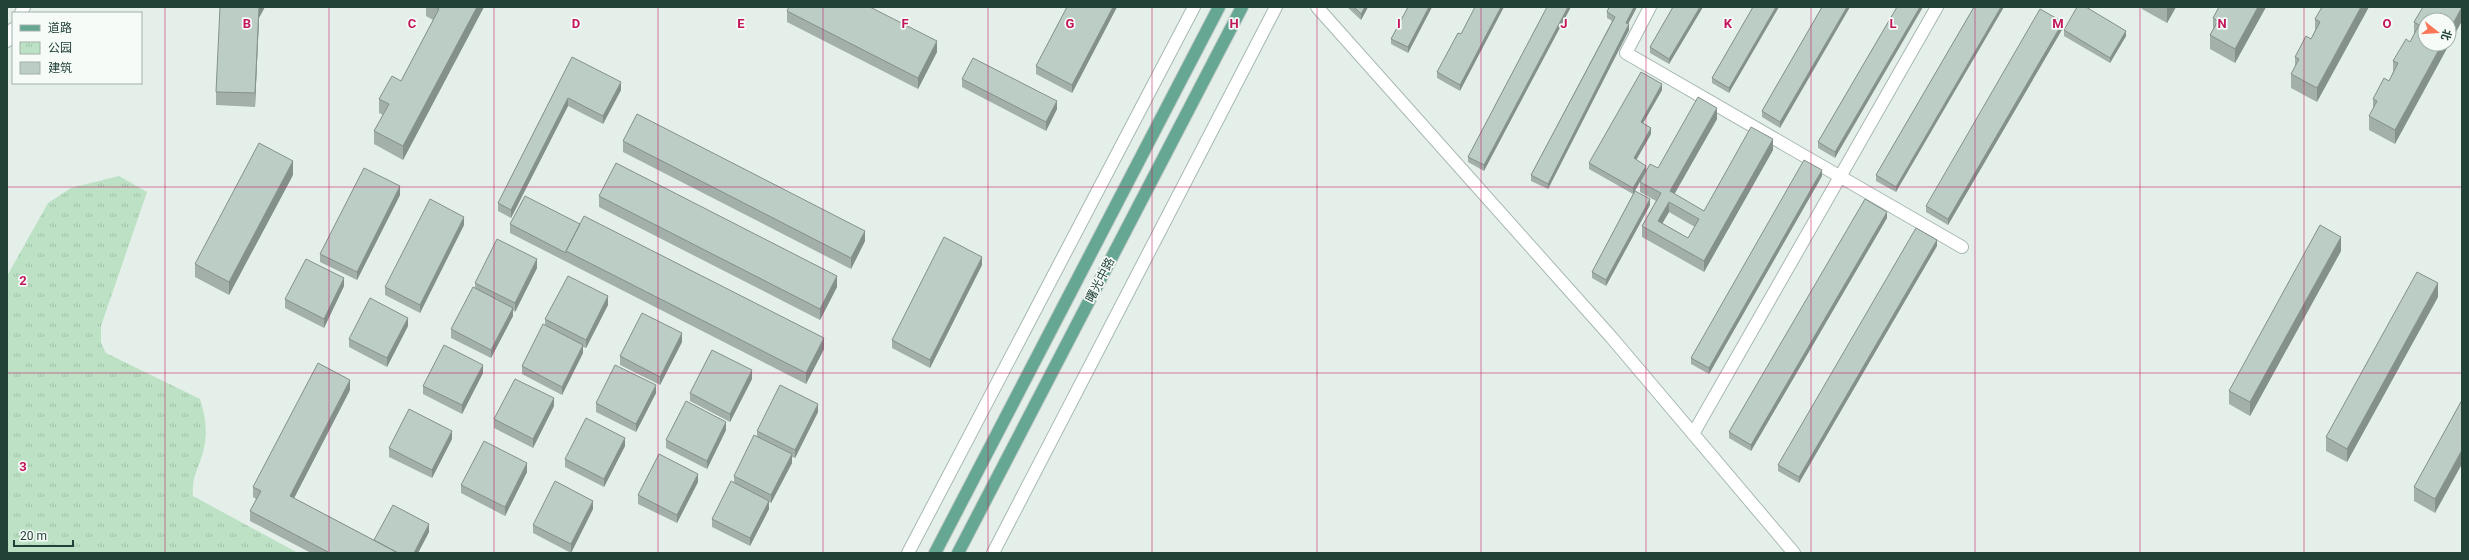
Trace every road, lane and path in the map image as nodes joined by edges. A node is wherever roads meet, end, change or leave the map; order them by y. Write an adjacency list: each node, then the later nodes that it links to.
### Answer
1 (1194, 7): 13 (street)
2 (1219, 7): 14 (main road, 曙光中路)
3 (1242, 7): 15 (main road, 曙光中路)
4 (1276, 7): 16 (street)
5 (1317, 7): 12 (street)
6 (1650, 7): 10 (street)
7 (1937, 7): 10 (street)
8 (12, 31): 9 (street)
9 (7, 41)
10 (1840, 177): 11 (street); 12 (street)
11 (1962, 247)
12 (1693, 434): 17 (street)
13 (908, 553)
14 (935, 553)
15 (958, 553)
16 (993, 553)
17 (1794, 553)

